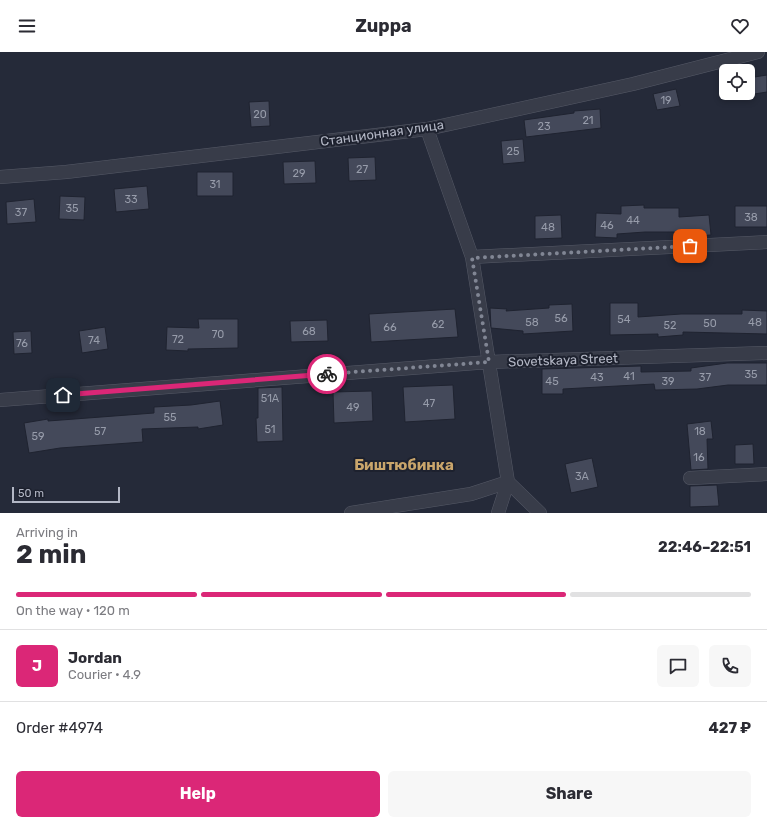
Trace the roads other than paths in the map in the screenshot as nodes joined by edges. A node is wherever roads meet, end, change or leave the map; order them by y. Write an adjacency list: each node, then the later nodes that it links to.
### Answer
1 (758, 52): 2 (street, Станционная улица)
2 (427, 129): 3 (street, Станционная улица); 5 (street)
3 (0, 177)
4 (767, 242): 5 (street)
5 (472, 258): 7 (street)
6 (767, 353): 7 (street, Sovetskaya Street)
7 (489, 362): 8 (street, Sovetskaya Street); 11 (street)
8 (0, 400)
9 (767, 474): 10 (street)
10 (690, 478)
11 (508, 482): 12 (street); 13 (street); 14 (street)
12 (351, 513)
13 (498, 513)
14 (540, 513)

